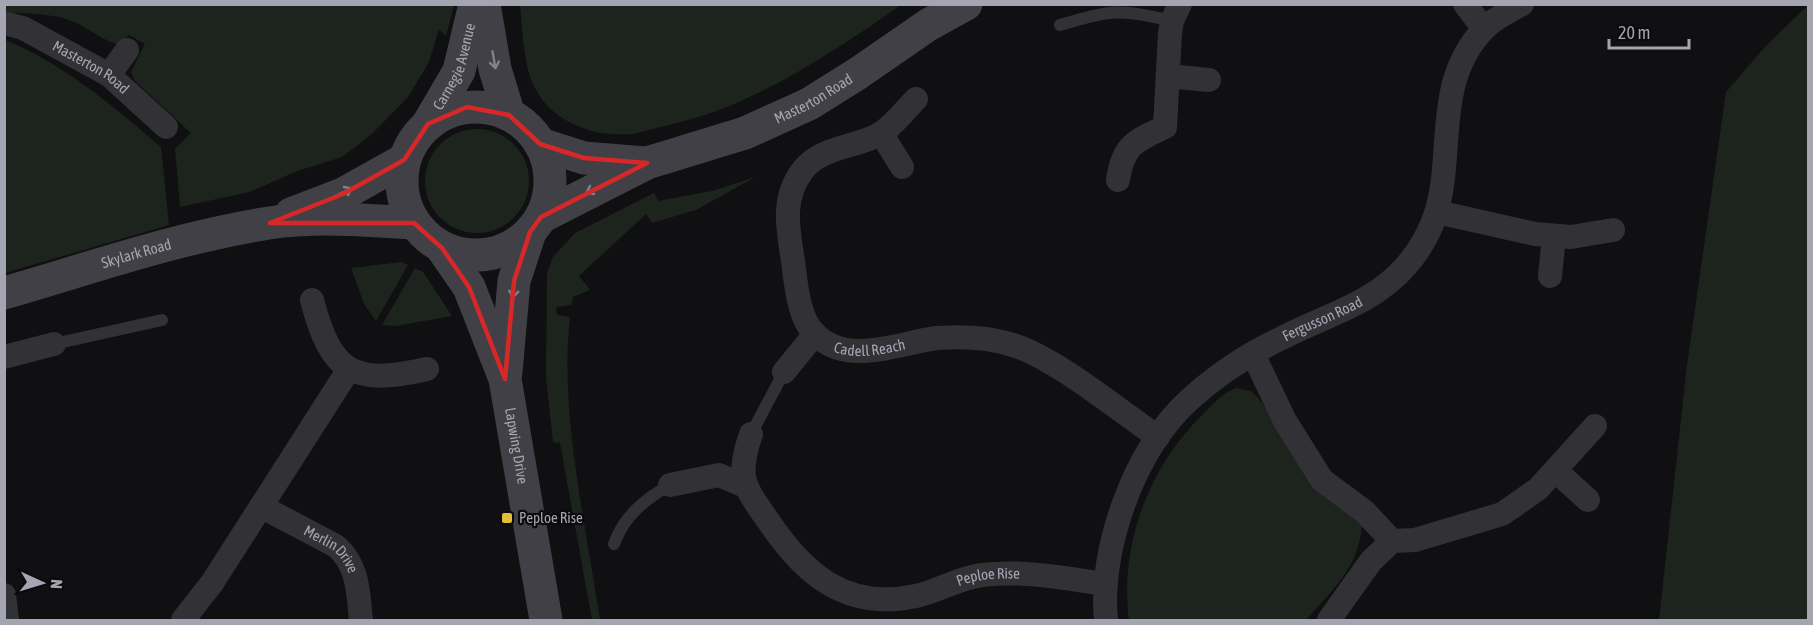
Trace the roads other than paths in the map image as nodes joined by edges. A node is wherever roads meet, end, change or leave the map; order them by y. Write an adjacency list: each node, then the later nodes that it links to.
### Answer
1 (475, 4): 16 (street, Carnegie Avenue)
2 (484, 4): 15 (street, Carnegie Avenue, one-way to 15)
3 (966, 4): 21 (street, Masterton Road)
4 (1466, 4): 9 (street)
5 (1522, 4): 9 (street, Fergusson Road)
6 (1176, 13): 8 (lane); 12 (street)
7 (4, 23): 11 (street, Masterton Road)
8 (1060, 25)
9 (1484, 29): 24 (street, Fergusson Road)
10 (127, 50): 11 (street)
11 (109, 75): 17 (street, Masterton Road)
12 (1169, 76): 13 (street); 23 (street)
13 (1209, 80)
14 (916, 99): 18 (street, Cadell Reach)
15 (509, 115): 16 (street); 19 (street)
16 (428, 124): 20 (street)
17 (166, 127)
18 (881, 133): 22 (street); 35 (street, Cadell Reach)
19 (540, 144): 21 (street, Masterton Road); 27 (street)
20 (404, 160): 25 (street, Skylark Road, one-way to 20); 26 (street)
21 (647, 163): 27 (street, Masterton Road, one-way to 27)
22 (902, 167)
23 (1118, 180)
24 (1437, 212): 29 (street); 37 (street, Fergusson Road)
25 (270, 223): 26 (street, Skylark Road); 32 (street, Skylark Road)
26 (414, 223): 30 (street)
27 (535, 225): 30 (street); 42 (street, Lapwing Drive, one-way to 42)
28 (1614, 230): 29 (street)
29 (1554, 236): 31 (street)
30 (442, 248): 42 (street, Lapwing Drive)
31 (1550, 276)
32 (4, 293)
33 (312, 300): 39 (street)
34 (162, 320): 36 (lane)
35 (815, 334): 41 (street); 45 (street, Cadell Reach)
36 (54, 344): 38 (street)
37 (1253, 354): 45 (street, Fergusson Road); 51 (street)
38 (4, 357)
39 (349, 369): 40 (street); 50 (street)
40 (427, 369)
41 (784, 372): 44 (lane)
42 (505, 379): 58 (street, Lapwing Drive)
43 (1595, 426): 46 (street)
44 (751, 434): 48 (street)
45 (1158, 437): 53 (street, Fergusson Road)
46 (1556, 471): 49 (street); 51 (street)
47 (670, 485): 48 (street); 52 (lane)
48 (745, 486): 53 (street, Peploe Rise)
49 (1588, 500)
50 (262, 507): 56 (street); 57 (street, Merlin Drive)
51 (1392, 541): 60 (street)
52 (614, 544)
53 (1104, 584): 59 (street, Fergusson Road)
54 (4, 595): 55 (street)
55 (6, 621)
56 (183, 621)
57 (361, 621)
58 (546, 621)
59 (1106, 621)
60 (1329, 621)

